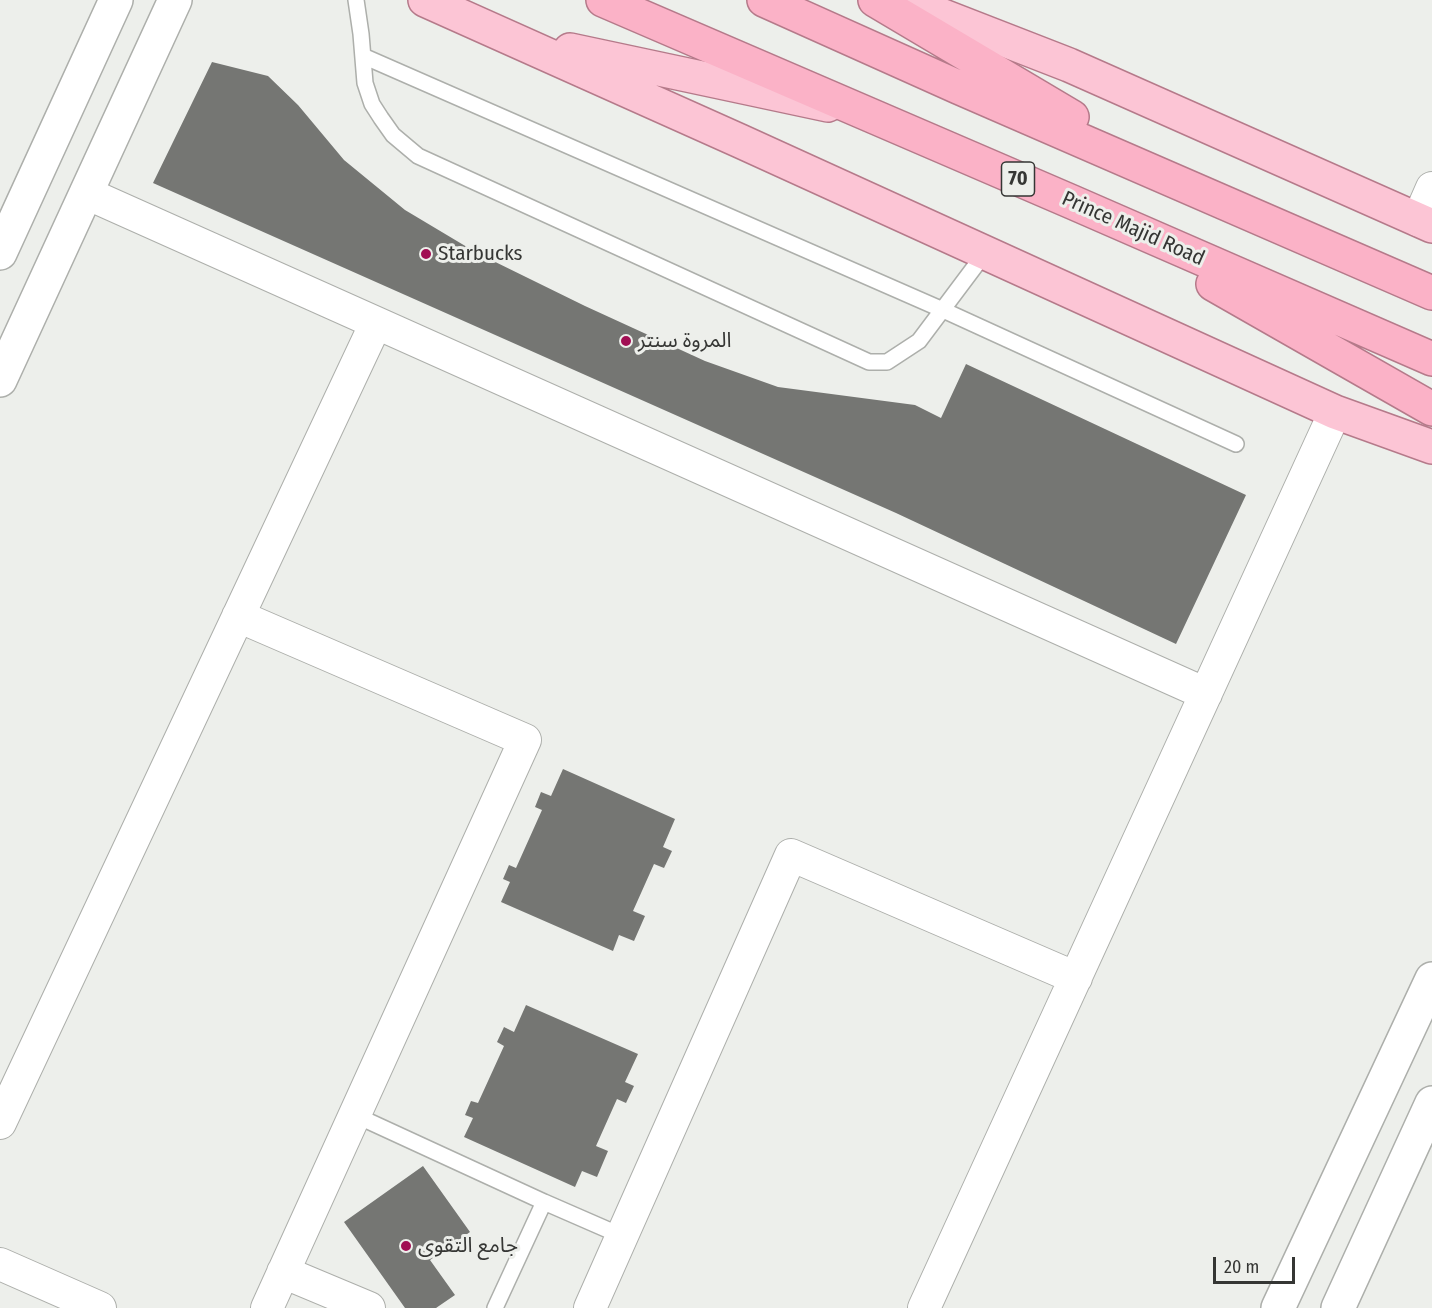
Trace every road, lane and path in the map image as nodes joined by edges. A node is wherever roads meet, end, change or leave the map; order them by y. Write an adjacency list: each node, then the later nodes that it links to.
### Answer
1 (116, 0): 17 (street)
2 (175, 0): 14 (street)
3 (356, 0): 10 (lane)
4 (425, 0): 9 (main road)
5 (603, 0): 11 (highway, Prince Majid Road / 70)
6 (764, 0): 12 (highway)
7 (875, 0): 12 (highway)
8 (902, 0): 16 (main road)
9 (507, 37): 11 (main road); 18 (main road)
10 (363, 56): 20 (lane); 20 (lane)
11 (864, 113): 15 (highway, Prince Majid Road / 70)
12 (1182, 183): 19 (highway)
13 (1432, 188): 16 (street)
14 (86, 193): 21 (street); 23 (street)
15 (1072, 202): 22 (highway, Prince Majid Road / 70); 24 (highway)
16 (1425, 223)
17 (0, 253)
18 (985, 253): 20 (lane); 25 (main road)
19 (1432, 293)
20 (943, 310): 26 (lane)
21 (376, 323): 28 (street); 29 (street)
22 (1432, 359)
23 (0, 380)
24 (1432, 409)
25 (1335, 412): 27 (main road); 29 (street)
26 (1236, 444)
27 (1432, 447)
28 (238, 616): 33 (street); 34 (street)
29 (1206, 694): 30 (street)
30 (1076, 978): 36 (street); 44 (street)
31 (1432, 979): 45 (street)
32 (1432, 1103): 46 (street)
33 (355, 1115): 35 (lane); 38 (street)
34 (0, 1123)
35 (544, 1202): 36 (lane); 42 (lane)
36 (622, 1236): 43 (street)
37 (0, 1264): 39 (street)
38 (283, 1272): 40 (street); 41 (street)
39 (100, 1308)
40 (267, 1308)
41 (369, 1308)
42 (495, 1308)
43 (590, 1308)
44 (924, 1308)
45 (1278, 1308)
46 (1338, 1308)

